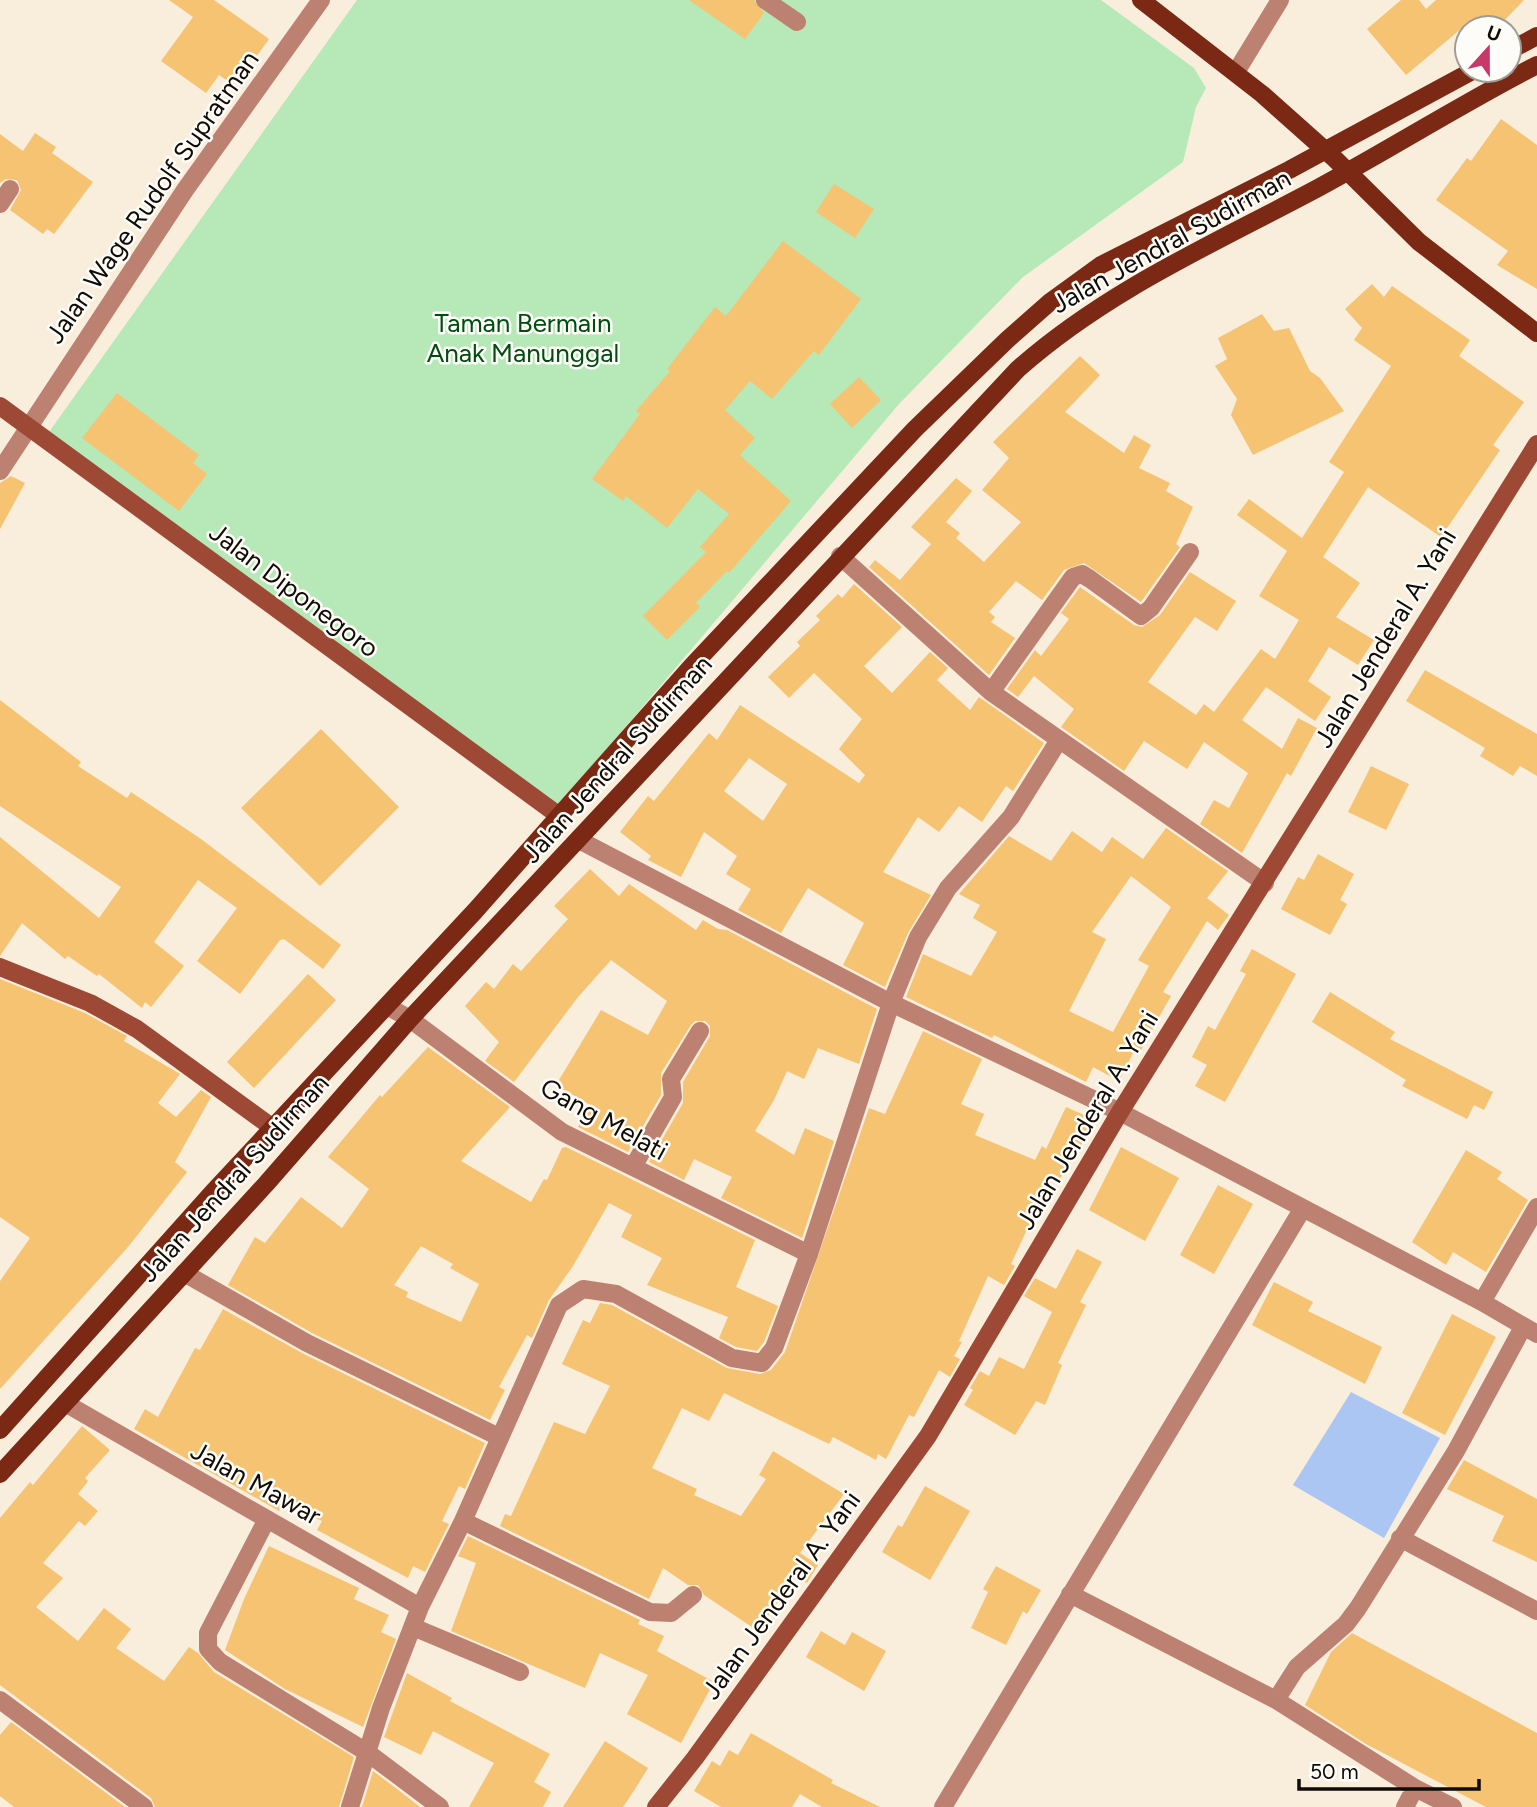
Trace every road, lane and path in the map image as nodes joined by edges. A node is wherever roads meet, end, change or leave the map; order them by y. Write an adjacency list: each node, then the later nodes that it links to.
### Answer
1 (321, 0): 13 (street, Jalan Wage Rudolf Supratman)
2 (765, 0): 5 (street)
3 (1141, 0): 7 (main road)
4 (1280, 0): 7 (street)
5 (797, 22)
6 (1537, 65): 10 (main road, Jalan Jendral Sudirman)
7 (1236, 72): 9 (main road)
8 (1453, 81): 9 (main road, Jalan Jendral Sudirman)
9 (1325, 150): 10 (main road); 20 (main road, Jalan Jendral Sudirman)
10 (1348, 172): 11 (main road); 17 (main road, Jalan Jendral Sudirman)
11 (1537, 333)
12 (0, 406): 13 (street, Jalan Diponegoro)
13 (27, 425): 15 (street, Jalan Wage Rudolf Supratman); 20 (street, Jalan Diponegoro)
14 (1537, 444): 22 (street, Jalan Jenderal A. Yani)
15 (0, 471)
16 (1190, 552): 18 (street)
17 (840, 556): 18 (street); 21 (main road, Jalan Jendral Sudirman)
18 (991, 692): 19 (street)
19 (1059, 740): 22 (street); 24 (street)
20 (558, 815): 25 (main road, Jalan Jendral Sudirman)
21 (579, 840): 24 (street); 26 (main road, Jalan Jendral Sudirman)
22 (1265, 883): 28 (street, Jalan Jenderal A. Yani)
23 (0, 967): 29 (street)
24 (891, 1003): 28 (street); 33 (street)
25 (387, 1006): 26 (street, Gang Melati); 29 (main road, Jalan Jendral Sudirman)
26 (410, 1019): 30 (street, Gang Melati); 34 (main road, Jalan Jendral Sudirman)
27 (701, 1031): 30 (street)
28 (1120, 1112): 32 (street); 57 (street, Jalan Jenderal A. Yani)
29 (273, 1128): 38 (main road, Jalan Jendral Sudirman)
30 (633, 1167): 33 (street, Gang Melati)
31 (1537, 1207): 35 (street)
32 (1303, 1208): 35 (street); 44 (street)
33 (809, 1254): 39 (street)
34 (184, 1273): 37 (main road, Jalan Jendral Sudirman); 39 (street)
35 (1482, 1301): 36 (street)
36 (1530, 1330): 43 (street)
37 (65, 1403): 40 (main road, Jalan Jendral Sudirman); 41 (street, Jalan Mawar)
38 (0, 1430)
39 (499, 1437): 42 (street)
40 (0, 1474)
41 (267, 1519): 47 (street, Jalan Mawar); 52 (street)
42 (463, 1521): 45 (street); 47 (street)
43 (1400, 1538): 46 (street); 51 (street)
44 (1070, 1594): 51 (street); 58 (street)
45 (694, 1595)
46 (1535, 1606)
47 (420, 1607): 48 (street)
48 (413, 1627): 49 (street); 52 (street)
49 (520, 1672)
50 (0, 1700): 54 (street)
51 (1276, 1700): 53 (street)
52 (368, 1753): 55 (street); 56 (street)
53 (1415, 1788): 59 (street); 60 (street)
54 (144, 1807)
55 (349, 1807)
56 (440, 1807)
57 (656, 1807)
58 (943, 1807)
59 (1405, 1807)
60 (1452, 1807)

